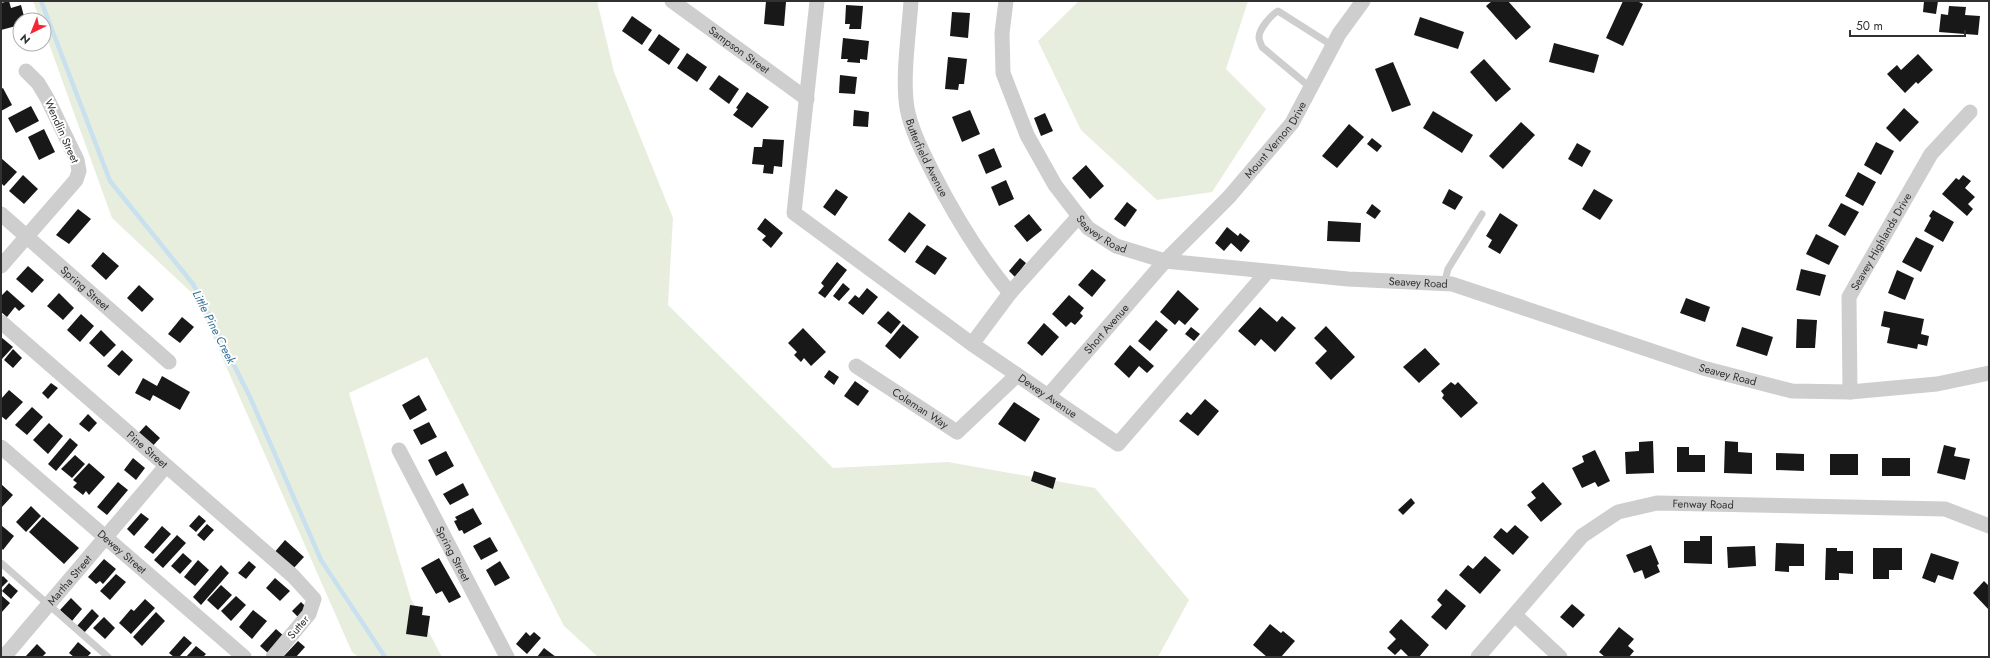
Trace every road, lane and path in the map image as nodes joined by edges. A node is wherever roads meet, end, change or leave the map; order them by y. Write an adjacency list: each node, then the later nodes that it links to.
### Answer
1 (672, 1): 9 (street, Sampson Street)
2 (818, 1): 9 (street)
3 (911, 1): 19 (street, Butterfield Avenue)
4 (1006, 1): 13 (street, Seavey Road)
5 (1363, 1): 6 (street, Mount Vernon Drive)
6 (1333, 46): 8 (street, Mount Vernon Drive); 8 (lane)
7 (26, 71): 14 (street, Wendlin Street)
8 (1311, 88): 15 (street, Mount Vernon Drive)
9 (807, 99): 21 (street, Dewey Avenue)
10 (1970, 112): 26 (street, Seavey Highlands Drive)
11 (1, 214): 14 (street, Spring Street)
12 (1482, 214): 18 (lane)
13 (1079, 216): 15 (street, Seavey Road); 19 (street)
14 (28, 237): 16 (street, Wendlin Street); 22 (street, Spring Street)
15 (1165, 261): 17 (street, Seavey Road); 27 (street, Short Avenue)
16 (1, 266)
17 (1267, 272): 18 (street, Seavey Road); 27 (street, Dewey Avenue)
18 (1444, 284): 26 (street, Seavey Road)
19 (1010, 293): 21 (street)
20 (1, 322): 30 (street, Pine Street)
21 (972, 344): 25 (street, Dewey Avenue)
22 (169, 362)
23 (856, 366): 25 (street, Coleman Way)
24 (1989, 373): 26 (street, Seavey Road)
25 (1016, 376): 27 (street, Dewey Avenue)
26 (1850, 392)
27 (1048, 396)
28 (1, 447): 32 (street, Dewey Street)
29 (399, 450): 41 (street, Spring Street)
30 (166, 466): 32 (street, Martha Street); 34 (street, Pine Street)
31 (1989, 526): 36 (street, Fenway Road)
32 (104, 537): 35 (street, Martha Street); 39 (street, Dewey Street)
33 (1, 563): 35 (lane)
34 (293, 576): 40 (street, Sutter)
35 (48, 605): 37 (street, Martha Street); 38 (lane)
36 (1515, 615): 42 (street, Fenway Road); 43 (street)
37 (4, 657)
38 (108, 657)
39 (244, 657)
40 (273, 657)
41 (507, 657)
42 (1478, 657)
43 (1560, 657)

